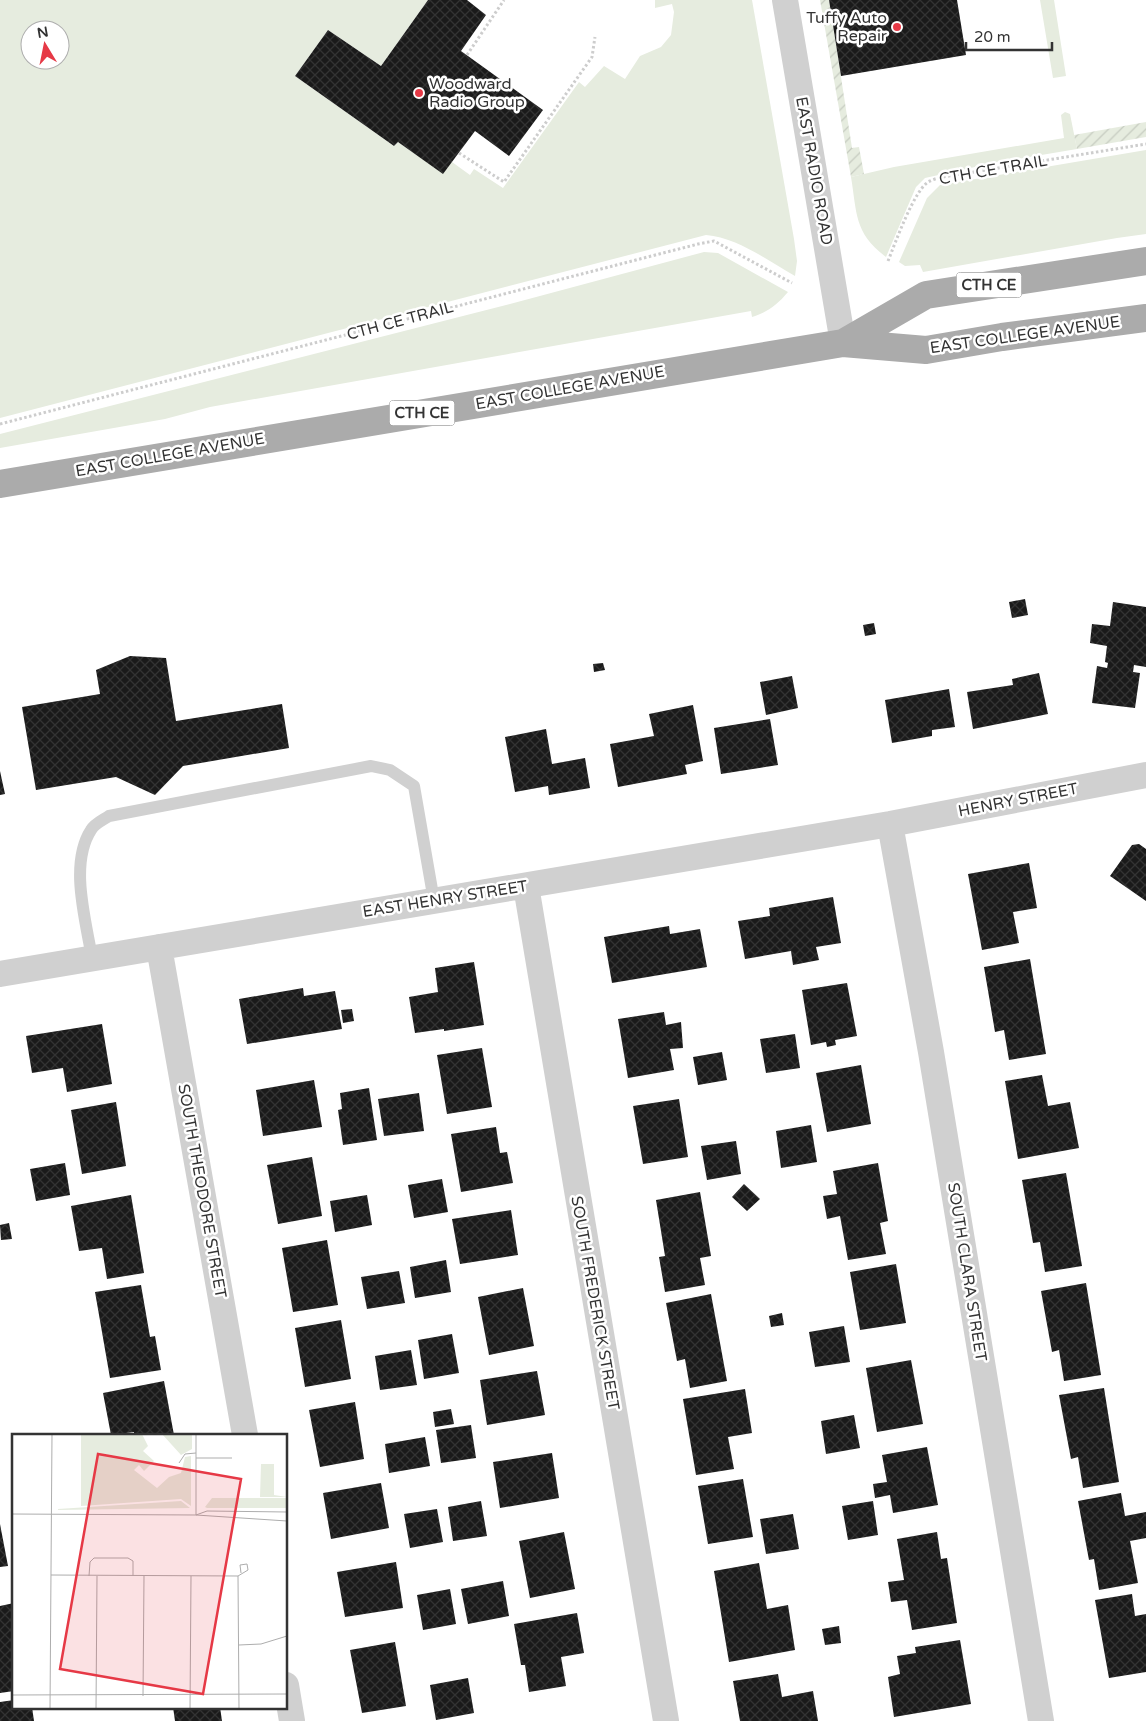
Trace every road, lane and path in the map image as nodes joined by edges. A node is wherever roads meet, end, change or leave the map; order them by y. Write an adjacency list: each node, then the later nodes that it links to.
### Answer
1 (504, 0): 4 (path)
2 (785, 0): 11 (street, EAST RADIO ROAD)
3 (595, 37): 6 (path)
4 (467, 55)
5 (1146, 144): 7 (path, CTH CE TRAIL)
6 (459, 153)
7 (888, 261)
8 (1146, 261): 11 (main road, EAST COLLEGE AVENUE / CTH CE)
9 (792, 283): 12 (path, CTH CE TRAIL)
10 (1146, 318): 11 (main road, EAST COLLEGE AVENUE / CTH CE)
11 (843, 343): 13 (main road, EAST COLLEGE AVENUE / CTH CE)
12 (0, 424)
13 (0, 484)
14 (1146, 775): 15 (street, HENRY STREET)
15 (890, 824): 16 (street, EAST HENRY STREET); 25 (street, SOUTH CLARA STREET)
16 (526, 886): 17 (street, EAST HENRY STREET); 24 (street, SOUTH FREDERICK STREET)
17 (434, 901): 18 (street, EAST HENRY STREET); 19 (lane)
18 (158, 947): 19 (street, EAST HENRY STREET); 21 (street, SOUTH THEODORE STREET)
19 (92, 958): 20 (street, EAST HENRY STREET)
20 (0, 974)
21 (245, 1434)
22 (288, 1697): 23 (street)
23 (292, 1721)
24 (666, 1721)
25 (1041, 1721)

